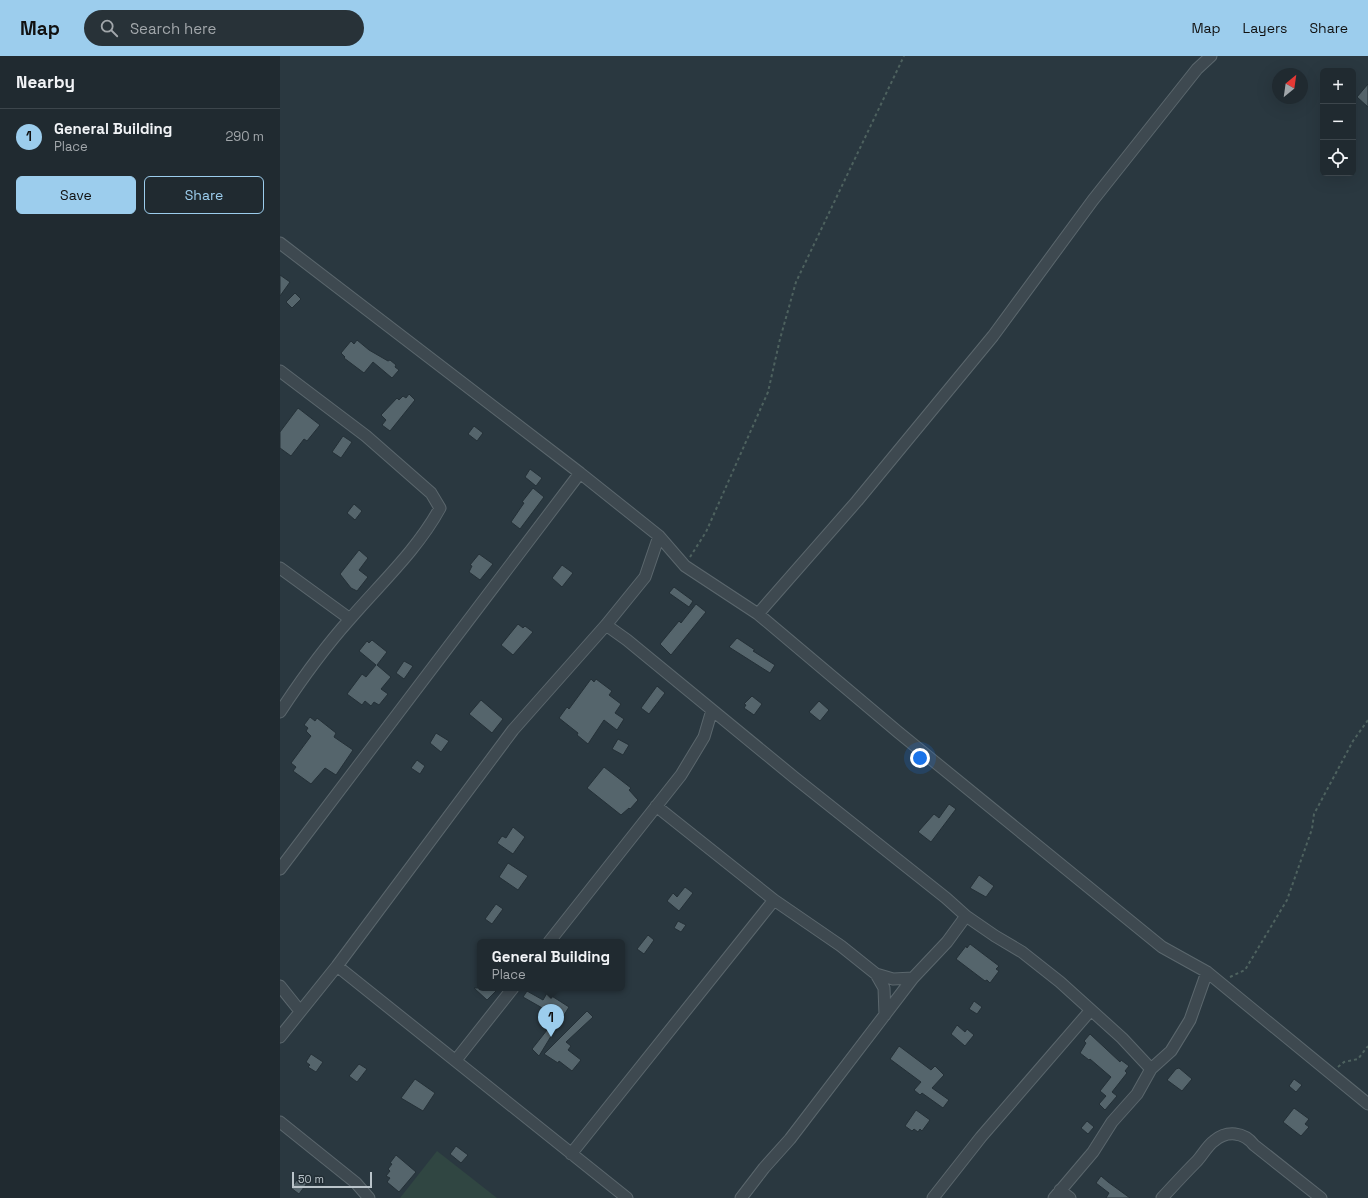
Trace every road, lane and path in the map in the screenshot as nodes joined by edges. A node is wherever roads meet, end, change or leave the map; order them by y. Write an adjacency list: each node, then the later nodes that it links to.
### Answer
1 (904, 56): 7 (path)
2 (1211, 56): 9 (street)
3 (280, 243): 5 (street)
4 (280, 370): 10 (street)
5 (580, 473): 6 (street); 16 (street)
6 (659, 536): 7 (street); 11 (street)
7 (685, 566): 9 (street)
8 (280, 568): 10 (street)
9 (758, 614): 21 (street)
10 (350, 619): 13 (street)
11 (606, 625): 12 (street); 20 (street)
12 (712, 710): 15 (street); 18 (street)
13 (280, 712)
14 (1368, 720): 24 (path)
15 (656, 806): 17 (street); 19 (street)
16 (280, 869)
17 (774, 900): 22 (street); 37 (street)
18 (966, 916): 23 (street); 28 (street)
19 (552, 939)
20 (337, 966): 27 (street); 32 (street)
21 (1207, 972): 24 (street); 33 (street)
22 (876, 974): 23 (street); 29 (street)
23 (913, 978): 29 (street)
24 (1220, 982): 34 (street)
25 (280, 986): 27 (street)
26 (511, 991): 32 (street)
27 (300, 1011): 30 (street)
28 (1090, 1011): 33 (street); 42 (street)
29 (885, 1015): 41 (street)
30 (280, 1037)
31 (1368, 1046): 34 (path)
32 (456, 1060): 37 (street)
33 (1151, 1070): 38 (street)
34 (1331, 1074): 35 (street)
35 (1368, 1104)
36 (280, 1122): 39 (street)
37 (571, 1154): 40 (street)
38 (1057, 1194): 43 (street)
39 (369, 1198)
40 (627, 1198)
41 (741, 1198)
42 (934, 1198)
43 (1070, 1198)
44 (1162, 1198): 45 (street)
45 (1321, 1198)

